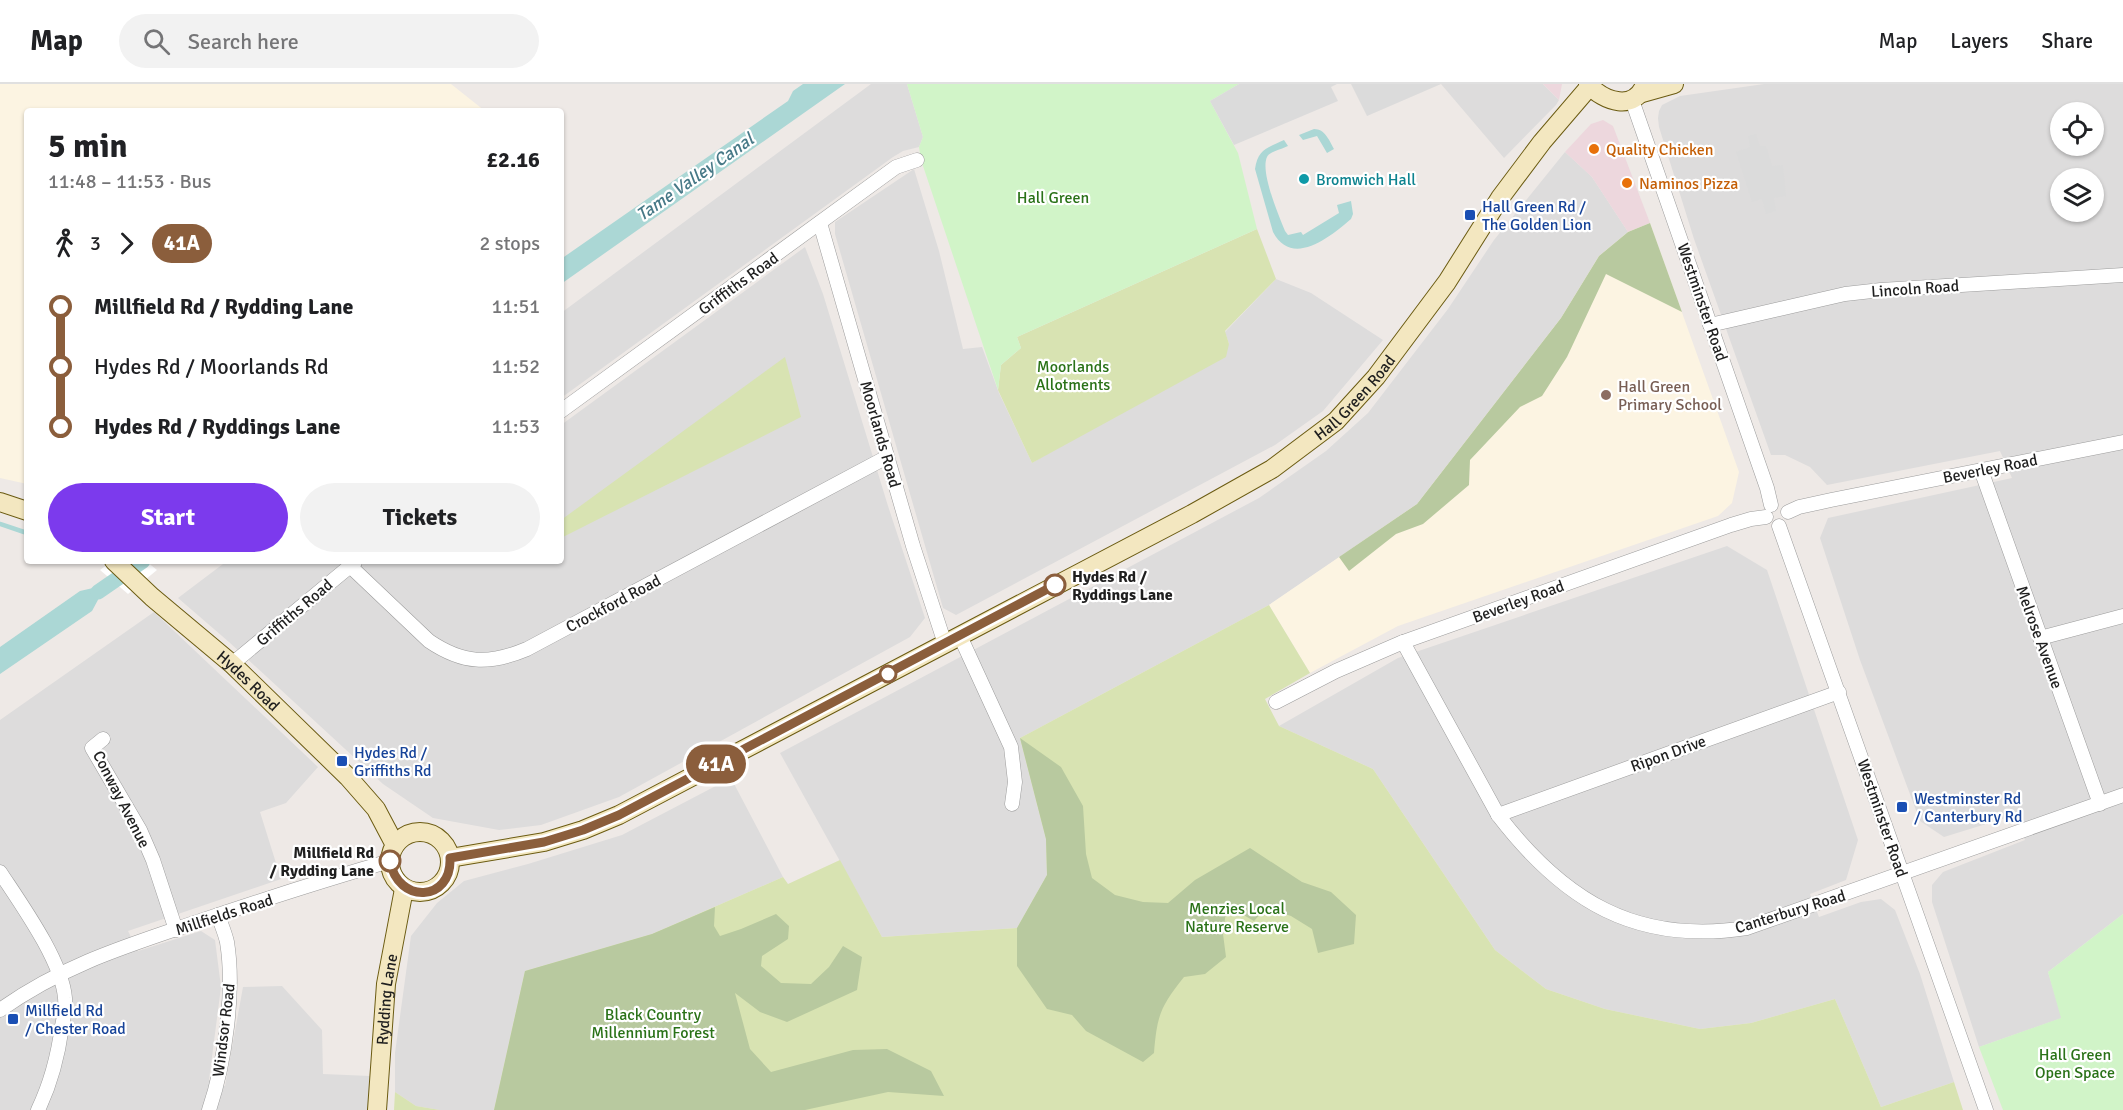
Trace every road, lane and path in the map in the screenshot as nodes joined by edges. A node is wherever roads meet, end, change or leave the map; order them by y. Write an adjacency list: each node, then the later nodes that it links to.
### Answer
1 (1674, 84): 3 (street)
2 (1589, 85): 3 (street); 21 (street, Hall Green Road)
3 (1640, 92): 7 (street, Westminster Road)
4 (917, 160): 5 (street, Griffiths Road)
5 (820, 223): 8 (street, Griffiths Road); 10 (street, Moorlands Road)
6 (2123, 275): 7 (street, Lincoln Road)
7 (1710, 325): 14 (street, Westminster Road)
8 (564, 409)
9 (2123, 442): 11 (street, Beverley Road)
10 (887, 457): 18 (street, Crockford Road); 21 (street, Moorlands Road)
11 (1981, 470): 15 (street, Beverley Road); 20 (street, Melrose Avenue)
12 (0, 502): 13 (street)
13 (24, 510)
14 (1769, 511): 15 (street); 16 (street); 22 (street, Beverley Road)
15 (1788, 512): 16 (street)
16 (1779, 526): 24 (street, Westminster Road)
17 (117, 564): 23 (street, Hydes Road)
18 (353, 564): 23 (street, Griffiths Road)
19 (2123, 616): 20 (street)
20 (2040, 638): 29 (street, Melrose Avenue)
21 (952, 640): 28 (street, Moorlands Road); 34 (street)
22 (1403, 642): 25 (street, Beverley Road); 31 (street, Canterbury Road)
23 (232, 664): 30 (street, Hydes Road)
24 (1839, 692): 31 (street, Ripon Drive); 36 (street, Westminster Road)
25 (1276, 702)
26 (103, 740): 39 (street, Conway Avenue)
27 (2123, 795): 29 (street, Canterbury Road)
28 (1012, 804)
29 (2100, 804): 36 (street, Canterbury Road)
30 (376, 809): 32 (street, Hydes Road); 33 (street, Hydes Road)
31 (1498, 815): 36 (street, Canterbury Road)
32 (418, 832): 33 (street); 34 (street, Hydes Road)
33 (392, 853): 37 (street, Hydes Road); 38 (street, Millfields Road)
34 (450, 858): 37 (street)
35 (0, 872): 40 (street)
36 (1903, 874): 45 (street, Westminster Road)
37 (405, 889): 44 (street, Rydding Lane)
38 (218, 915): 39 (street, Millfields Road); 43 (street, Windsor Road)
39 (176, 930): 40 (street, Millfields Road)
40 (60, 973): 41 (street, Millfields Road); 42 (street)
41 (0, 1010)
42 (38, 1110)
43 (209, 1110)
44 (377, 1110)
45 (1986, 1110)

